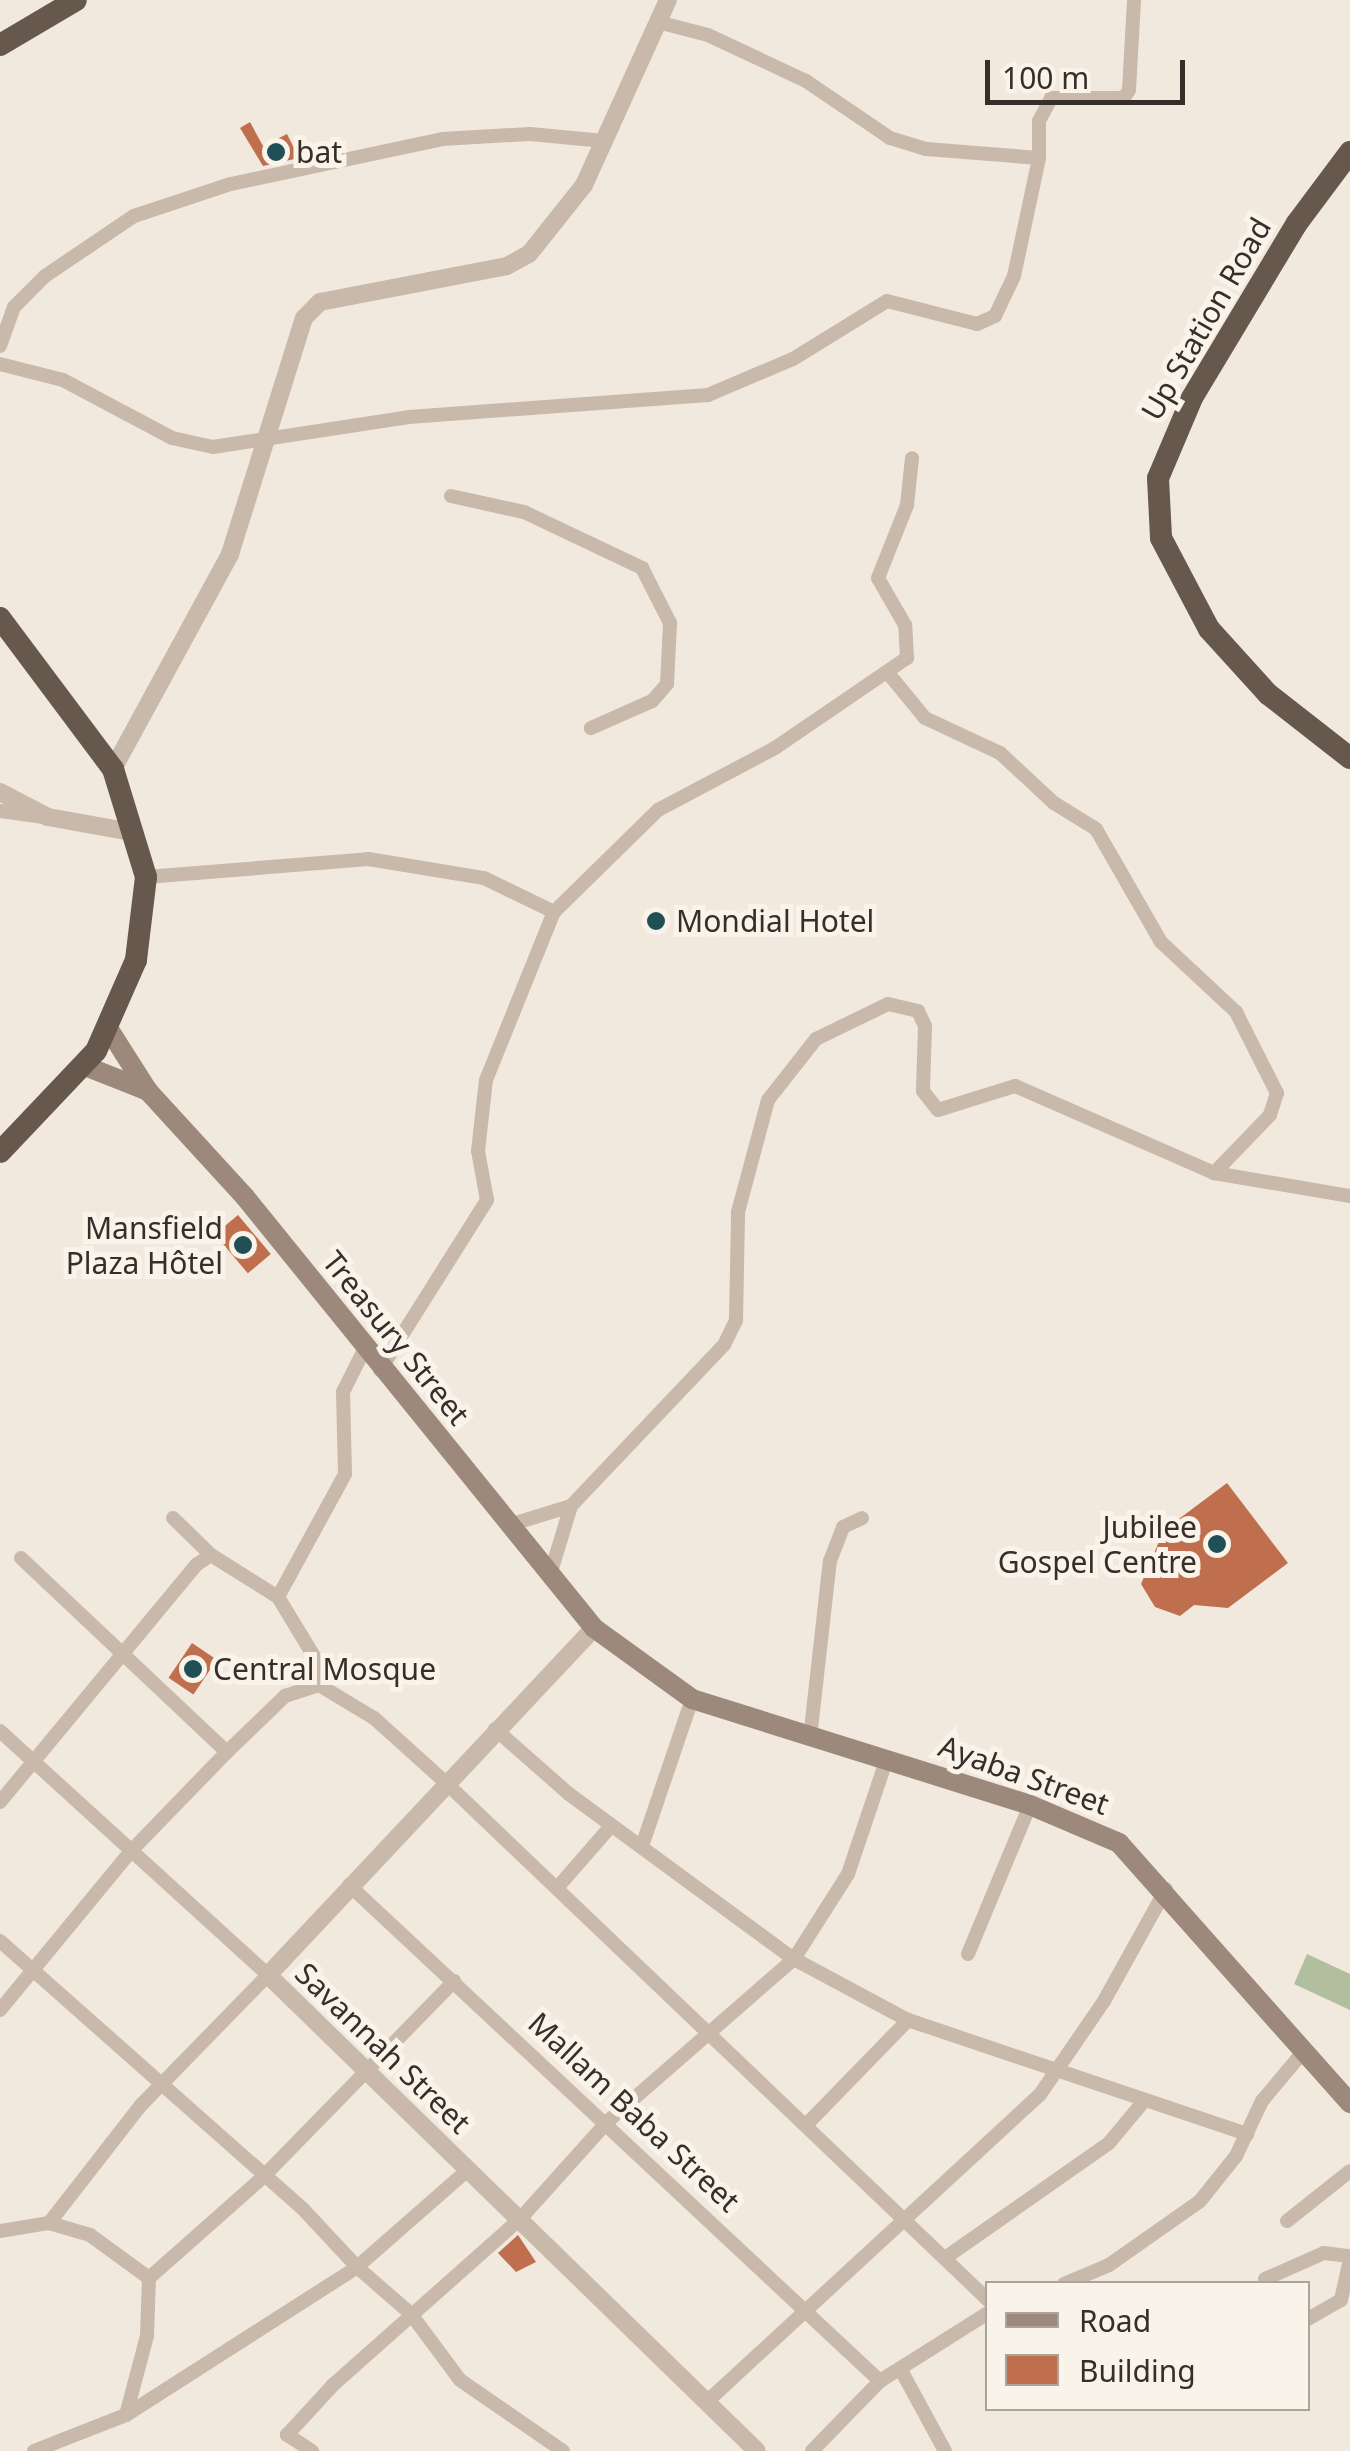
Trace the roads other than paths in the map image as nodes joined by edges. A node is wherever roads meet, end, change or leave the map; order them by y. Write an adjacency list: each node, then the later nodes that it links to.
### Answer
1 (76, 0): 5 (highway)
2 (668, 0): 4 (street)
3 (1134, 0): 8 (street)
4 (662, 23): 6 (street); 8 (street)
5 (0, 45)
6 (604, 141): 9 (street); 11 (street)
7 (1350, 152): 17 (highway, Up Station Road)
8 (1039, 158): 11 (street)
9 (0, 346)
10 (0, 364): 11 (street)
11 (272, 434): 18 (street)
12 (912, 458): 15 (street)
13 (451, 496): 16 (street)
14 (0, 618): 18 (highway)
15 (888, 673): 24 (street); 29 (street)
16 (592, 728)
17 (1350, 758)
18 (113, 769): 22 (highway)
19 (0, 792): 21 (street)
20 (0, 811): 21 (street)
21 (48, 817): 22 (street)
22 (131, 832): 23 (highway)
23 (146, 877): 24 (street); 25 (highway)
24 (554, 912): 32 (street)
25 (108, 1028): 26 (highway); 27 (main road, Treasury Street)
26 (85, 1066): 27 (main road, Treasury Street); 28 (highway)
27 (148, 1091): 31 (main road, Treasury Street)
28 (0, 1152)
29 (1214, 1173): 30 (street); 33 (street)
30 (1350, 1196)
31 (364, 1350): 32 (main road, Treasury Street); 40 (street)
32 (380, 1370): 36 (main road, Treasury Street)
33 (571, 1506): 36 (street); 39 (street)
34 (173, 1518): 37 (street)
35 (862, 1518): 47 (street)
36 (509, 1525): 39 (main road, Treasury Street)
37 (212, 1555): 40 (street); 42 (street)
38 (22, 1558): 42 (street)
39 (550, 1574): 41 (main road, Treasury Street)
40 (278, 1597): 43 (street)
41 (594, 1628): 44 (main road, Ayaba Street); 45 (street, Savannah Street)
42 (119, 1657): 48 (street); 50 (street)
43 (319, 1685): 48 (street); 51 (street)
44 (692, 1698): 47 (main road, Ayaba Street); 55 (street)
45 (494, 1729): 51 (street, Savannah Street); 54 (street)
46 (0, 1731): 50 (street)
47 (810, 1738): 49 (main road, Ayaba Street)
48 (227, 1752): 56 (street)
49 (887, 1758): 53 (main road, Ayaba Street); 62 (street)
50 (40, 1762): 52 (street); 56 (street)
51 (444, 1782): 57 (street, Savannah Street); 58 (street)
52 (0, 1802)
53 (1030, 1805): 59 (main road, Ayaba Street); 61 (street)
54 (611, 1826): 55 (street); 58 (street)
55 (642, 1846): 62 (street)
56 (132, 1851): 63 (street); 64 (street)
57 (350, 1885): 64 (street, Savannah Street); 65 (street, Mallam Baba Street)
58 (557, 1888): 68 (street)
59 (1166, 1889): 69 (main road, Ayaba Street); 70 (street)
60 (0, 1942): 63 (street)
61 (968, 1954)
62 (794, 1959): 67 (street); 68 (street)
63 (36, 1968): 66 (street); 72 (street)
64 (268, 1975): 71 (street, Savannah Street); 72 (street)
65 (454, 1981): 71 (street); 75 (street, Mallam Baba Street)
66 (0, 2010)
67 (908, 2020): 70 (street); 76 (street)
68 (710, 2032): 75 (street); 76 (street)
69 (1304, 2052): 74 (main road, Ayaba Street); 77 (street)
70 (1058, 2073): 73 (street); 81 (street)
71 (368, 2074): 78 (street, Savannah Street); 80 (street)
72 (160, 2084): 80 (street); 84 (street)
73 (1144, 2100): 77 (street); 87 (street)
74 (1350, 2103)
75 (607, 2122): 82 (street); 93 (street, Mallam Baba Street)
76 (808, 2123): 81 (street)
77 (1247, 2134): 91 (street)
78 (469, 2170): 82 (street, Savannah Street); 88 (street)
79 (1350, 2171): 83 (street)
80 (263, 2177): 88 (street); 89 (street)
81 (904, 2217): 87 (street); 93 (street)
82 (521, 2218): 94 (street); 99 (street, Savannah Street)
83 (1287, 2221)
84 (50, 2223): 85 (street); 89 (street)
85 (0, 2231)
86 (1350, 2257): 90 (street); 96 (street)
87 (945, 2258): 92 (street)
88 (357, 2267): 94 (street); 100 (street)
89 (148, 2278): 100 (street)
90 (1265, 2280)
91 (1071, 2281)
92 (985, 2297)
93 (801, 2307): 98 (street, Mallam Baba Street); 99 (street)
94 (411, 2314): 102 (street); 103 (street)
95 (985, 2315): 97 (street)
96 (1310, 2319)
97 (901, 2370): 98 (street); 106 (street)
98 (880, 2381): 105 (street)
99 (711, 2398): 104 (street, Savannah Street)
100 (126, 2415): 101 (street)
101 (34, 2451)
102 (312, 2451)
103 (562, 2451)
104 (757, 2451)
105 (812, 2451)
106 (945, 2451)

